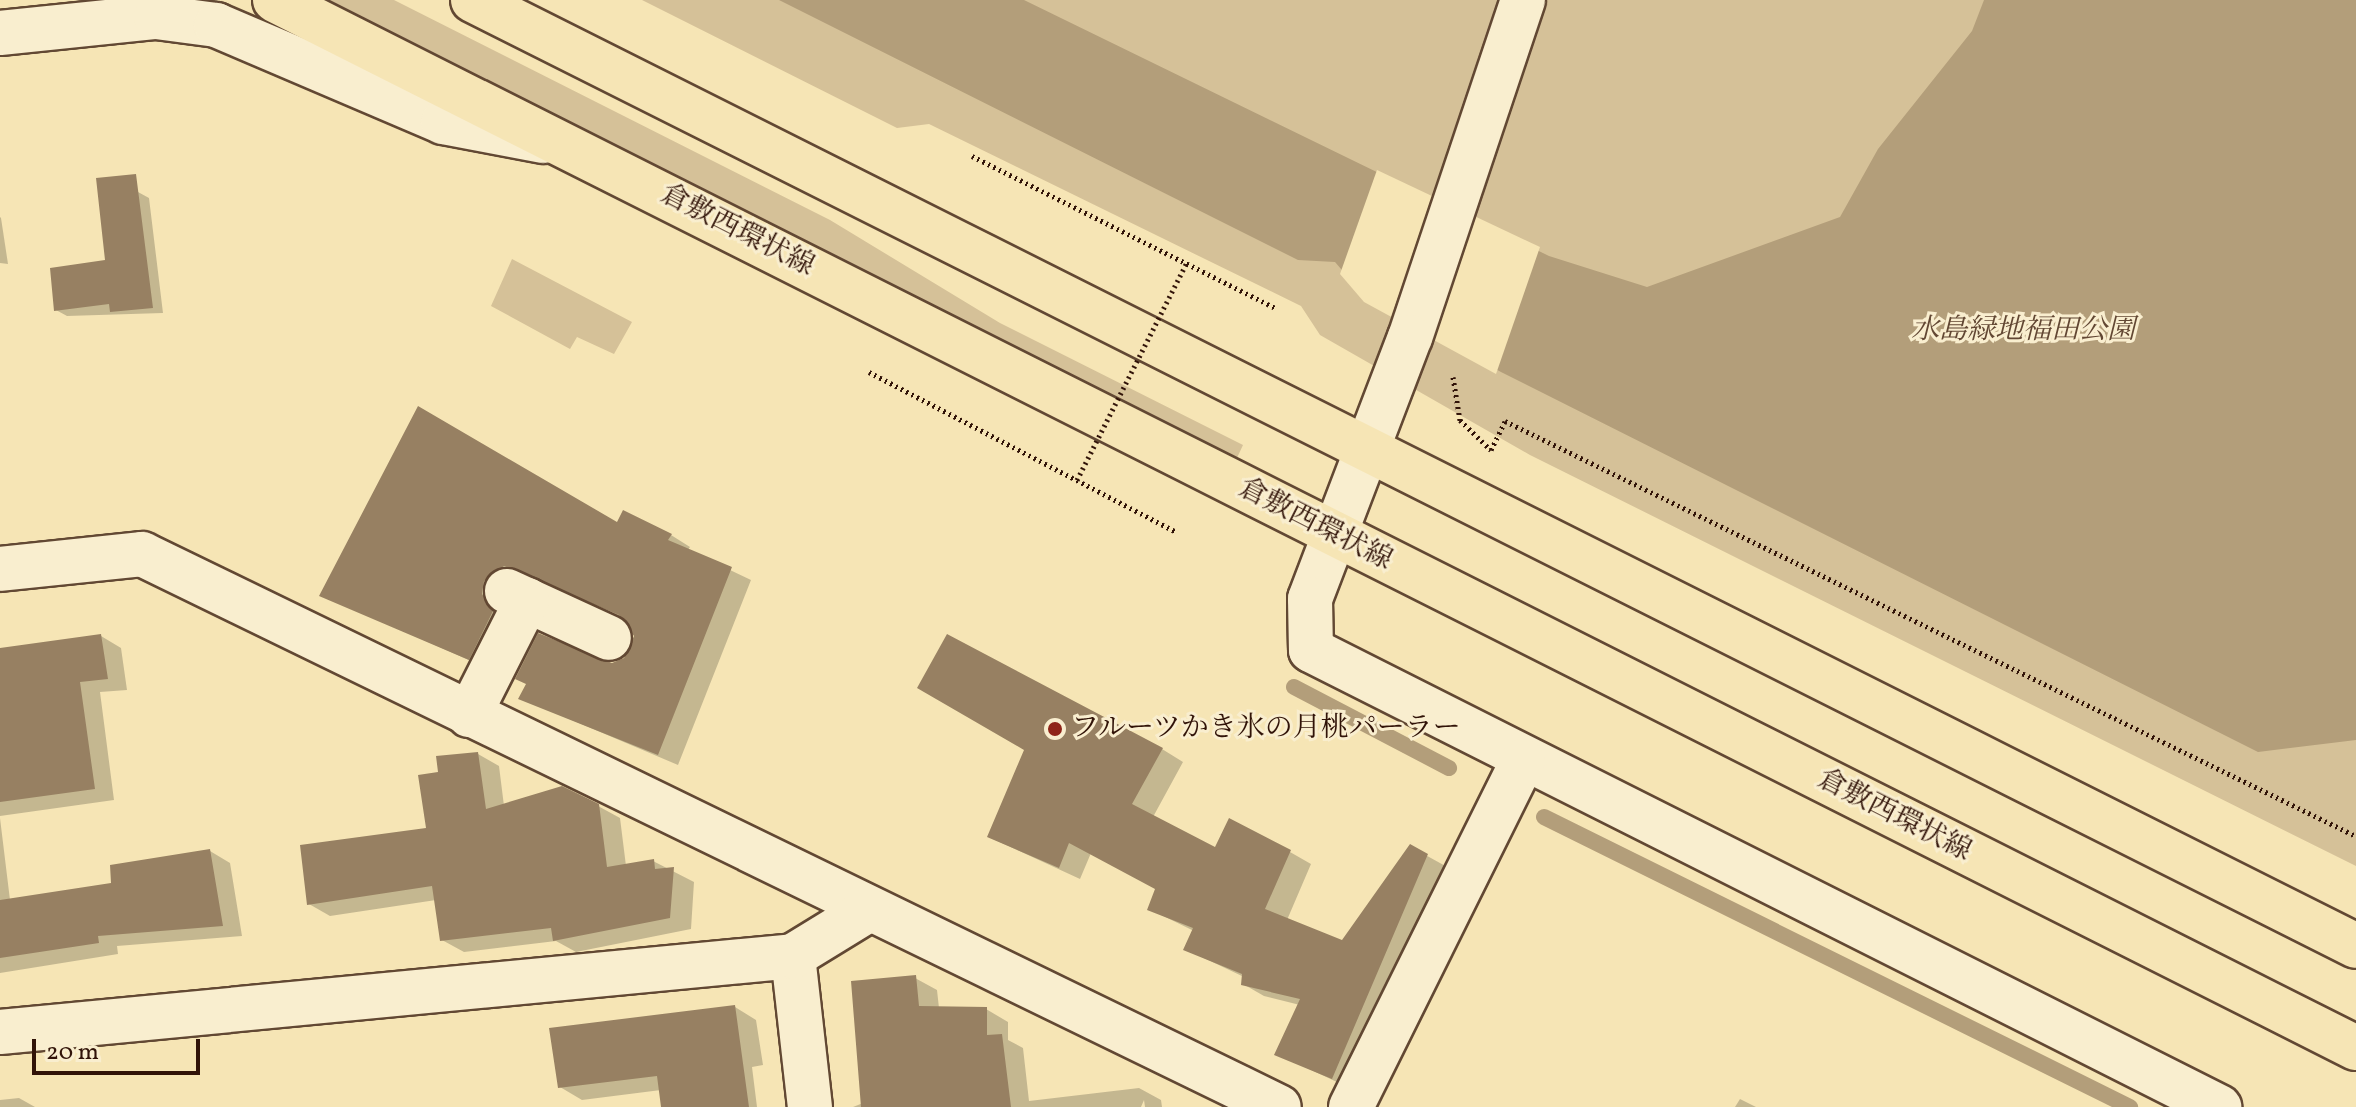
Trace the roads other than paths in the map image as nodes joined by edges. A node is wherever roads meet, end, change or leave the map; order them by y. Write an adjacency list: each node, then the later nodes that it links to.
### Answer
1 (275, 0): 6 (main road, 倉敷西環状線)
2 (473, 0): 7 (main road)
3 (1523, 0): 7 (street)
4 (98, 12): 5 (street); 6 (street)
5 (0, 33)
6 (571, 147): 8 (main road, 倉敷西環状線)
7 (1367, 447): 8 (street); 14 (main road)
8 (1334, 534): 12 (street); 17 (main road, 倉敷西環状線)
9 (0, 569): 11 (street)
10 (609, 638): 11 (street)
11 (469, 715): 13 (street)
12 (1523, 761): 20 (street); 21 (street)
13 (868, 910): 15 (street); 19 (street)
14 (2356, 946)
15 (793, 956): 16 (street); 18 (street)
16 (0, 1032)
17 (2356, 1048)
18 (810, 1107)
19 (1279, 1107)
20 (1351, 1107)
21 (2219, 1107)

